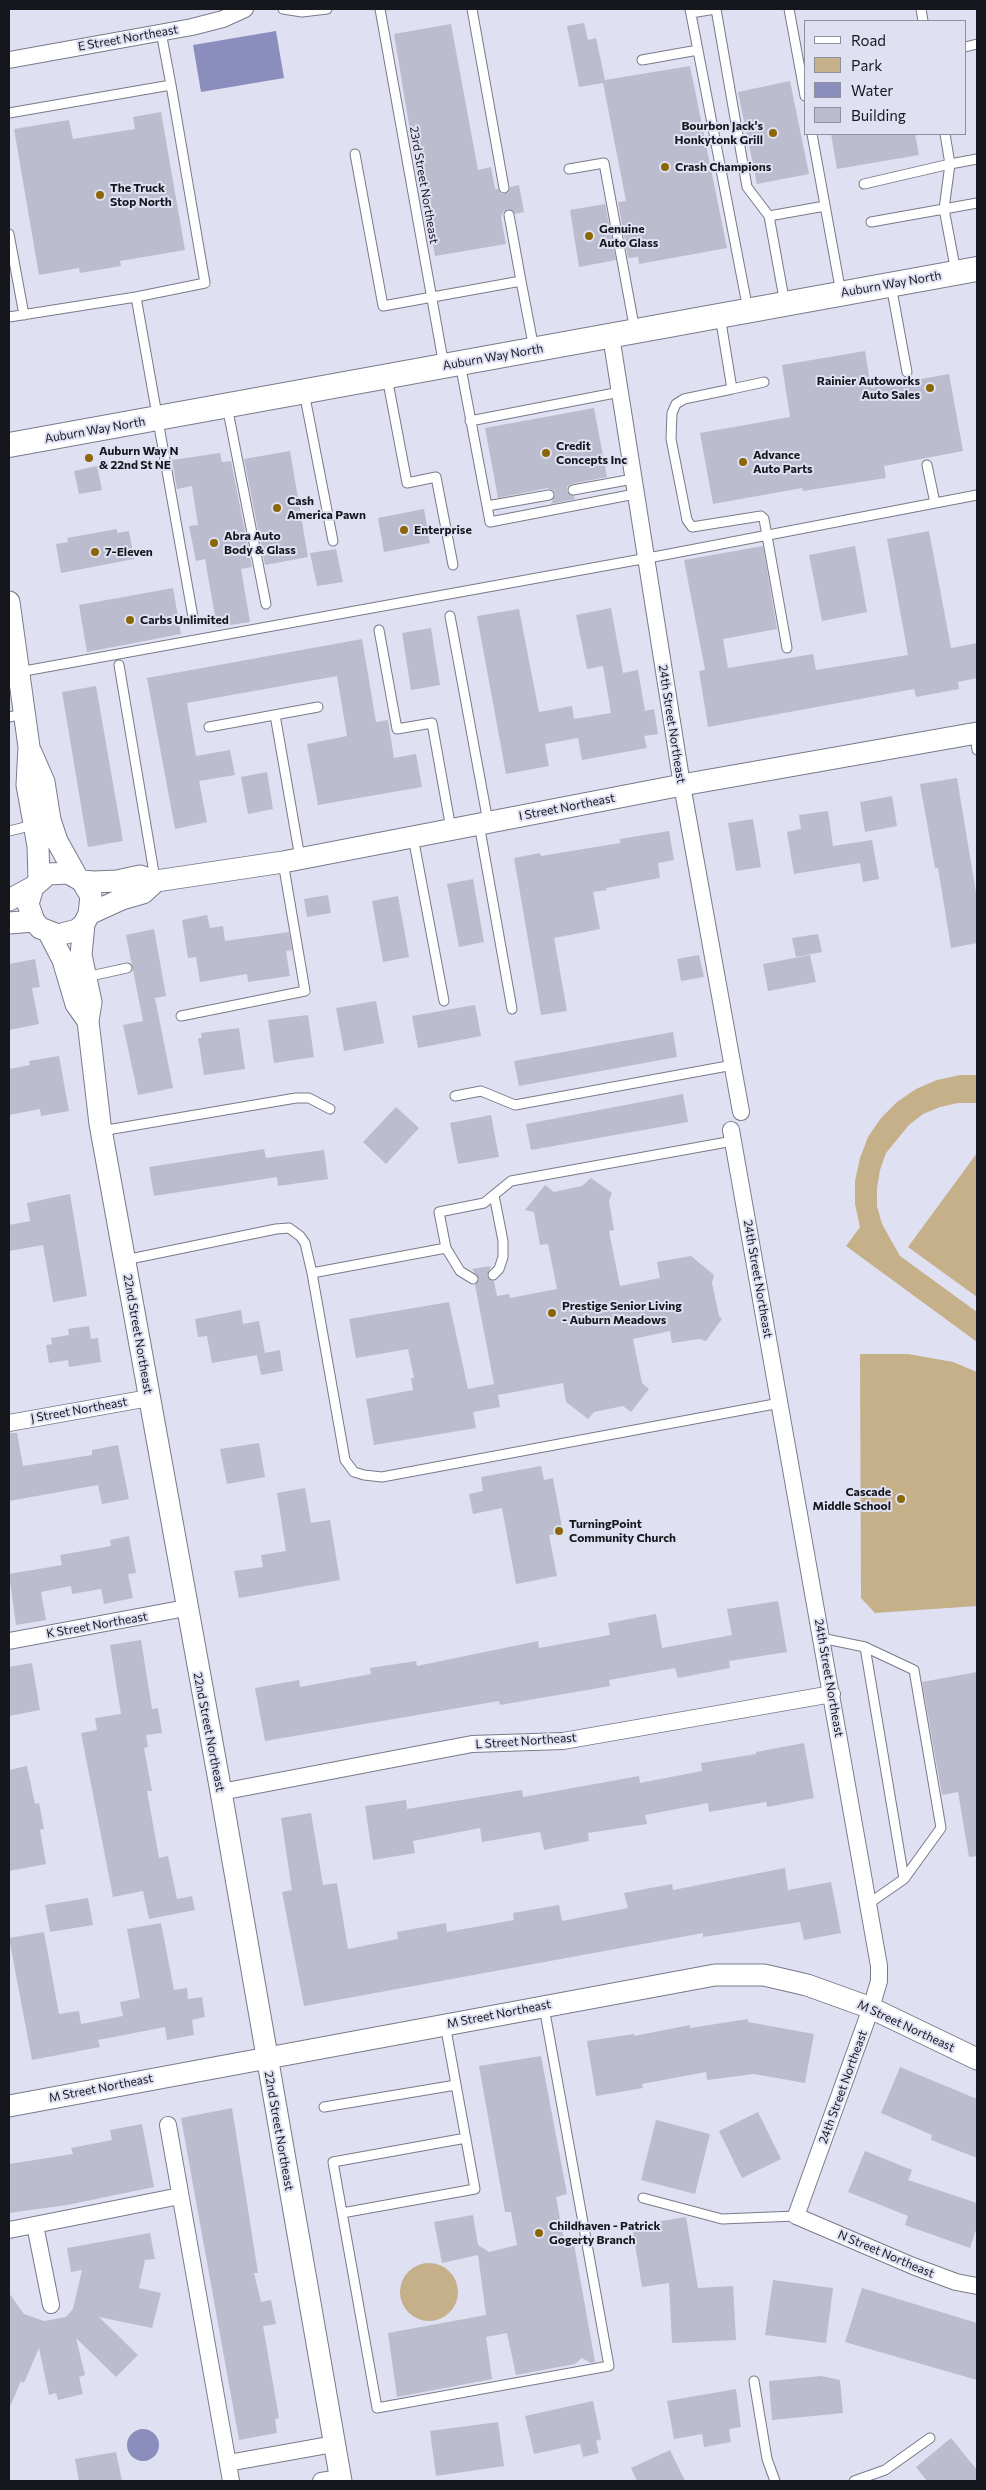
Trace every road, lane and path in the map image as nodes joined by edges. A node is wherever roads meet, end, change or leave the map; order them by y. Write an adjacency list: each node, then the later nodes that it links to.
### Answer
1 (245, 9): 9 (street, E Street Northeast)
2 (283, 9): 3 (lane)
3 (327, 9)
4 (380, 9): 36 (lane, 23rd Street Northeast)
5 (472, 9): 23 (lane)
6 (716, 9): 8 (lane); 28 (lane)
7 (789, 9): 14 (lane)
8 (691, 11): 10 (lane)
9 (161, 32): 11 (street, E Street Northeast); 13 (lane)
10 (698, 50): 12 (lane); 38 (lane)
11 (9, 60)
12 (642, 60)
13 (171, 85): 15 (lane); 35 (lane)
14 (804, 91)
15 (9, 113)
16 (812, 135): 25 (lane)
17 (945, 135): 20 (lane)
18 (355, 154): 36 (lane)
19 (977, 159): 20 (lane)
20 (950, 164): 22 (lane); 26 (lane)
21 (569, 169): 42 (lane)
22 (864, 184)
23 (504, 188)
24 (977, 202): 26 (lane)
25 (825, 206): 28 (lane); 34 (lane)
26 (944, 209): 29 (lane); 31 (lane)
27 (509, 215): 32 (lane)
28 (769, 216): 37 (lane)
29 (871, 222)
30 (9, 234): 39 (lane)
31 (967, 271): 33 (main road, Auburn Way North)
32 (521, 281): 36 (lane); 44 (lane)
33 (892, 284): 34 (main road, Auburn Way North); 46 (lane)
34 (841, 294): 37 (main road, Auburn Way North)
35 (136, 297): 39 (lane); 53 (lane)
36 (431, 297): 45 (lane, 23rd Street Northeast)
37 (785, 304): 38 (main road, Auburn Way North)
38 (748, 310): 40 (main road, Auburn Way North)
39 (24, 315): 41 (lane)
40 (720, 316): 42 (main road, Auburn Way North); 49 (lane)
41 (9, 317)
42 (635, 331): 43 (main road, Auburn Way North)
43 (611, 336): 44 (main road, Auburn Way North); 51 (street, 24th Street Northeast)
44 (534, 350): 45 (main road, Auburn Way North)
45 (452, 365): 47 (main road, Auburn Way North); 54 (lane, 23rd Street Northeast)
46 (907, 372)
47 (387, 376): 50 (main road, Auburn Way North); 66 (lane)
48 (764, 382): 49 (lane)
49 (732, 389): 63 (lane)
50 (304, 392): 52 (main road, Auburn Way North); 64 (lane)
51 (620, 392): 54 (lane); 57 (street, 24th Street Northeast)
52 (227, 406): 53 (main road, Auburn Way North); 68 (lane)
53 (157, 418): 55 (main road, Auburn Way North); 70 (lane)
54 (470, 421): 62 (lane, 23rd Street Northeast)
55 (9, 445)
56 (926, 465): 61 (lane)
57 (634, 486): 58 (lane); 62 (lane); 65 (street, 24th Street Northeast)
58 (574, 490)
59 (549, 495): 62 (lane)
60 (977, 495): 61 (lane)
61 (935, 503): 63 (lane)
62 (487, 506)
63 (768, 535): 65 (lane); 73 (lane)
64 (333, 541)
65 (646, 558): 75 (lane); 82 (street, 24th Street Northeast)
66 (453, 565)
67 (9, 602): 71 (street)
68 (266, 604)
69 (450, 616): 83 (lane)
70 (193, 617)
71 (11, 629): 75 (street)
72 (379, 630): 85 (lane)
73 (786, 648)
74 (119, 665): 90 (lane)
75 (17, 672): 78 (street)
76 (318, 707): 77 (lane)
77 (274, 715): 79 (lane); 88 (lane)
78 (16, 716): 81 (street)
79 (209, 726)
80 (976, 739): 82 (street, I Street Northeast)
81 (29, 747): 84 (street); 89 (street)
82 (682, 785): 83 (street, I Street Northeast); 102 (street, 24th Street Northeast)
83 (484, 823): 85 (street, I Street Northeast); 99 (lane)
84 (34, 825): 86 (lane); 91 (street)
85 (451, 829): 87 (street, I Street Northeast)
86 (9, 831)
87 (413, 837): 88 (street, I Street Northeast); 98 (lane)
88 (291, 860): 90 (street, I Street Northeast); 100 (lane)
89 (79, 879): 90 (street, I Street Northeast); 91 (street, I Street Northeast); 93 (street)
90 (156, 881): 93 (street, I Street Northeast)
91 (36, 883): 92 (street, I Street Northeast); 95 (street)
92 (9, 900)
93 (87, 919): 95 (street, I Street Northeast); 97 (street, 22nd Street Northeast)
94 (9, 923): 95 (street, I Street Northeast)
95 (41, 927): 101 (street, 22nd Street Northeast)
96 (127, 968): 97 (lane)
97 (85, 977): 101 (street, 22nd Street Northeast)
98 (444, 1002)
99 (512, 1009)
100 (181, 1016)
101 (88, 1020): 106 (street, 22nd Street Northeast)
102 (732, 1065): 103 (lane); 105 (street, 24th Street Northeast)
103 (455, 1096)
104 (330, 1109): 106 (lane)
105 (741, 1112)
106 (101, 1131): 110 (street, 22nd Street Northeast)
107 (732, 1135): 108 (lane); 115 (street, 24th Street Northeast)
108 (494, 1196): 109 (lane); 112 (lane)
109 (446, 1248): 111 (lane); 113 (lane)
110 (124, 1260): 111 (lane); 114 (street, 22nd Street Northeast)
111 (312, 1273): 115 (lane)
112 (493, 1275)
113 (474, 1279)
114 (149, 1398): 116 (street, J Street Northeast); 117 (street, 22nd Street Northeast)
115 (780, 1403): 118 (street, 24th Street Northeast)
116 (9, 1423)
117 (186, 1608): 119 (street, K Street Northeast); 122 (street, 22nd Street Northeast)
118 (822, 1638): 120 (lane); 121 (street, 24th Street Northeast)
119 (9, 1641)
120 (865, 1647): 123 (lane); 123 (lane)
121 (832, 1694): 122 (street, L Street Northeast); 124 (street, 24th Street Northeast)
122 (221, 1792): 128 (street, 22nd Street Northeast)
123 (904, 1879): 124 (lane)
124 (868, 1904): 126 (street, 24th Street Northeast)
125 (544, 2005): 126 (street, M Street Northeast); 127 (street, M Street Northeast); 137 (lane)
126 (871, 2008): 129 (street, M Street Northeast); 138 (street, 24th Street Northeast)
127 (445, 2024): 128 (street, M Street Northeast); 130 (lane)
128 (266, 2057): 131 (street, M Street Northeast); 145 (street, 22nd Street Northeast)
129 (977, 2059)
130 (456, 2085): 132 (lane); 134 (lane)
131 (9, 2106)
132 (324, 2107)
133 (168, 2125): 135 (street)
134 (466, 2138): 137 (lane); 137 (lane)
135 (180, 2196): 139 (street); 146 (street)
136 (643, 2198): 138 (lane)
137 (342, 2212)
138 (796, 2216): 141 (street, N Street Northeast)
139 (35, 2225): 140 (street); 142 (street)
140 (9, 2230)
141 (977, 2286)
142 (51, 2305)
143 (754, 2381): 149 (lane)
144 (930, 2438): 150 (lane)
145 (334, 2444): 146 (street); 147 (street, 22nd Street Northeast)
146 (228, 2463): 148 (street)
147 (334, 2480)
148 (231, 2481)
149 (775, 2481)
150 (854, 2481)

